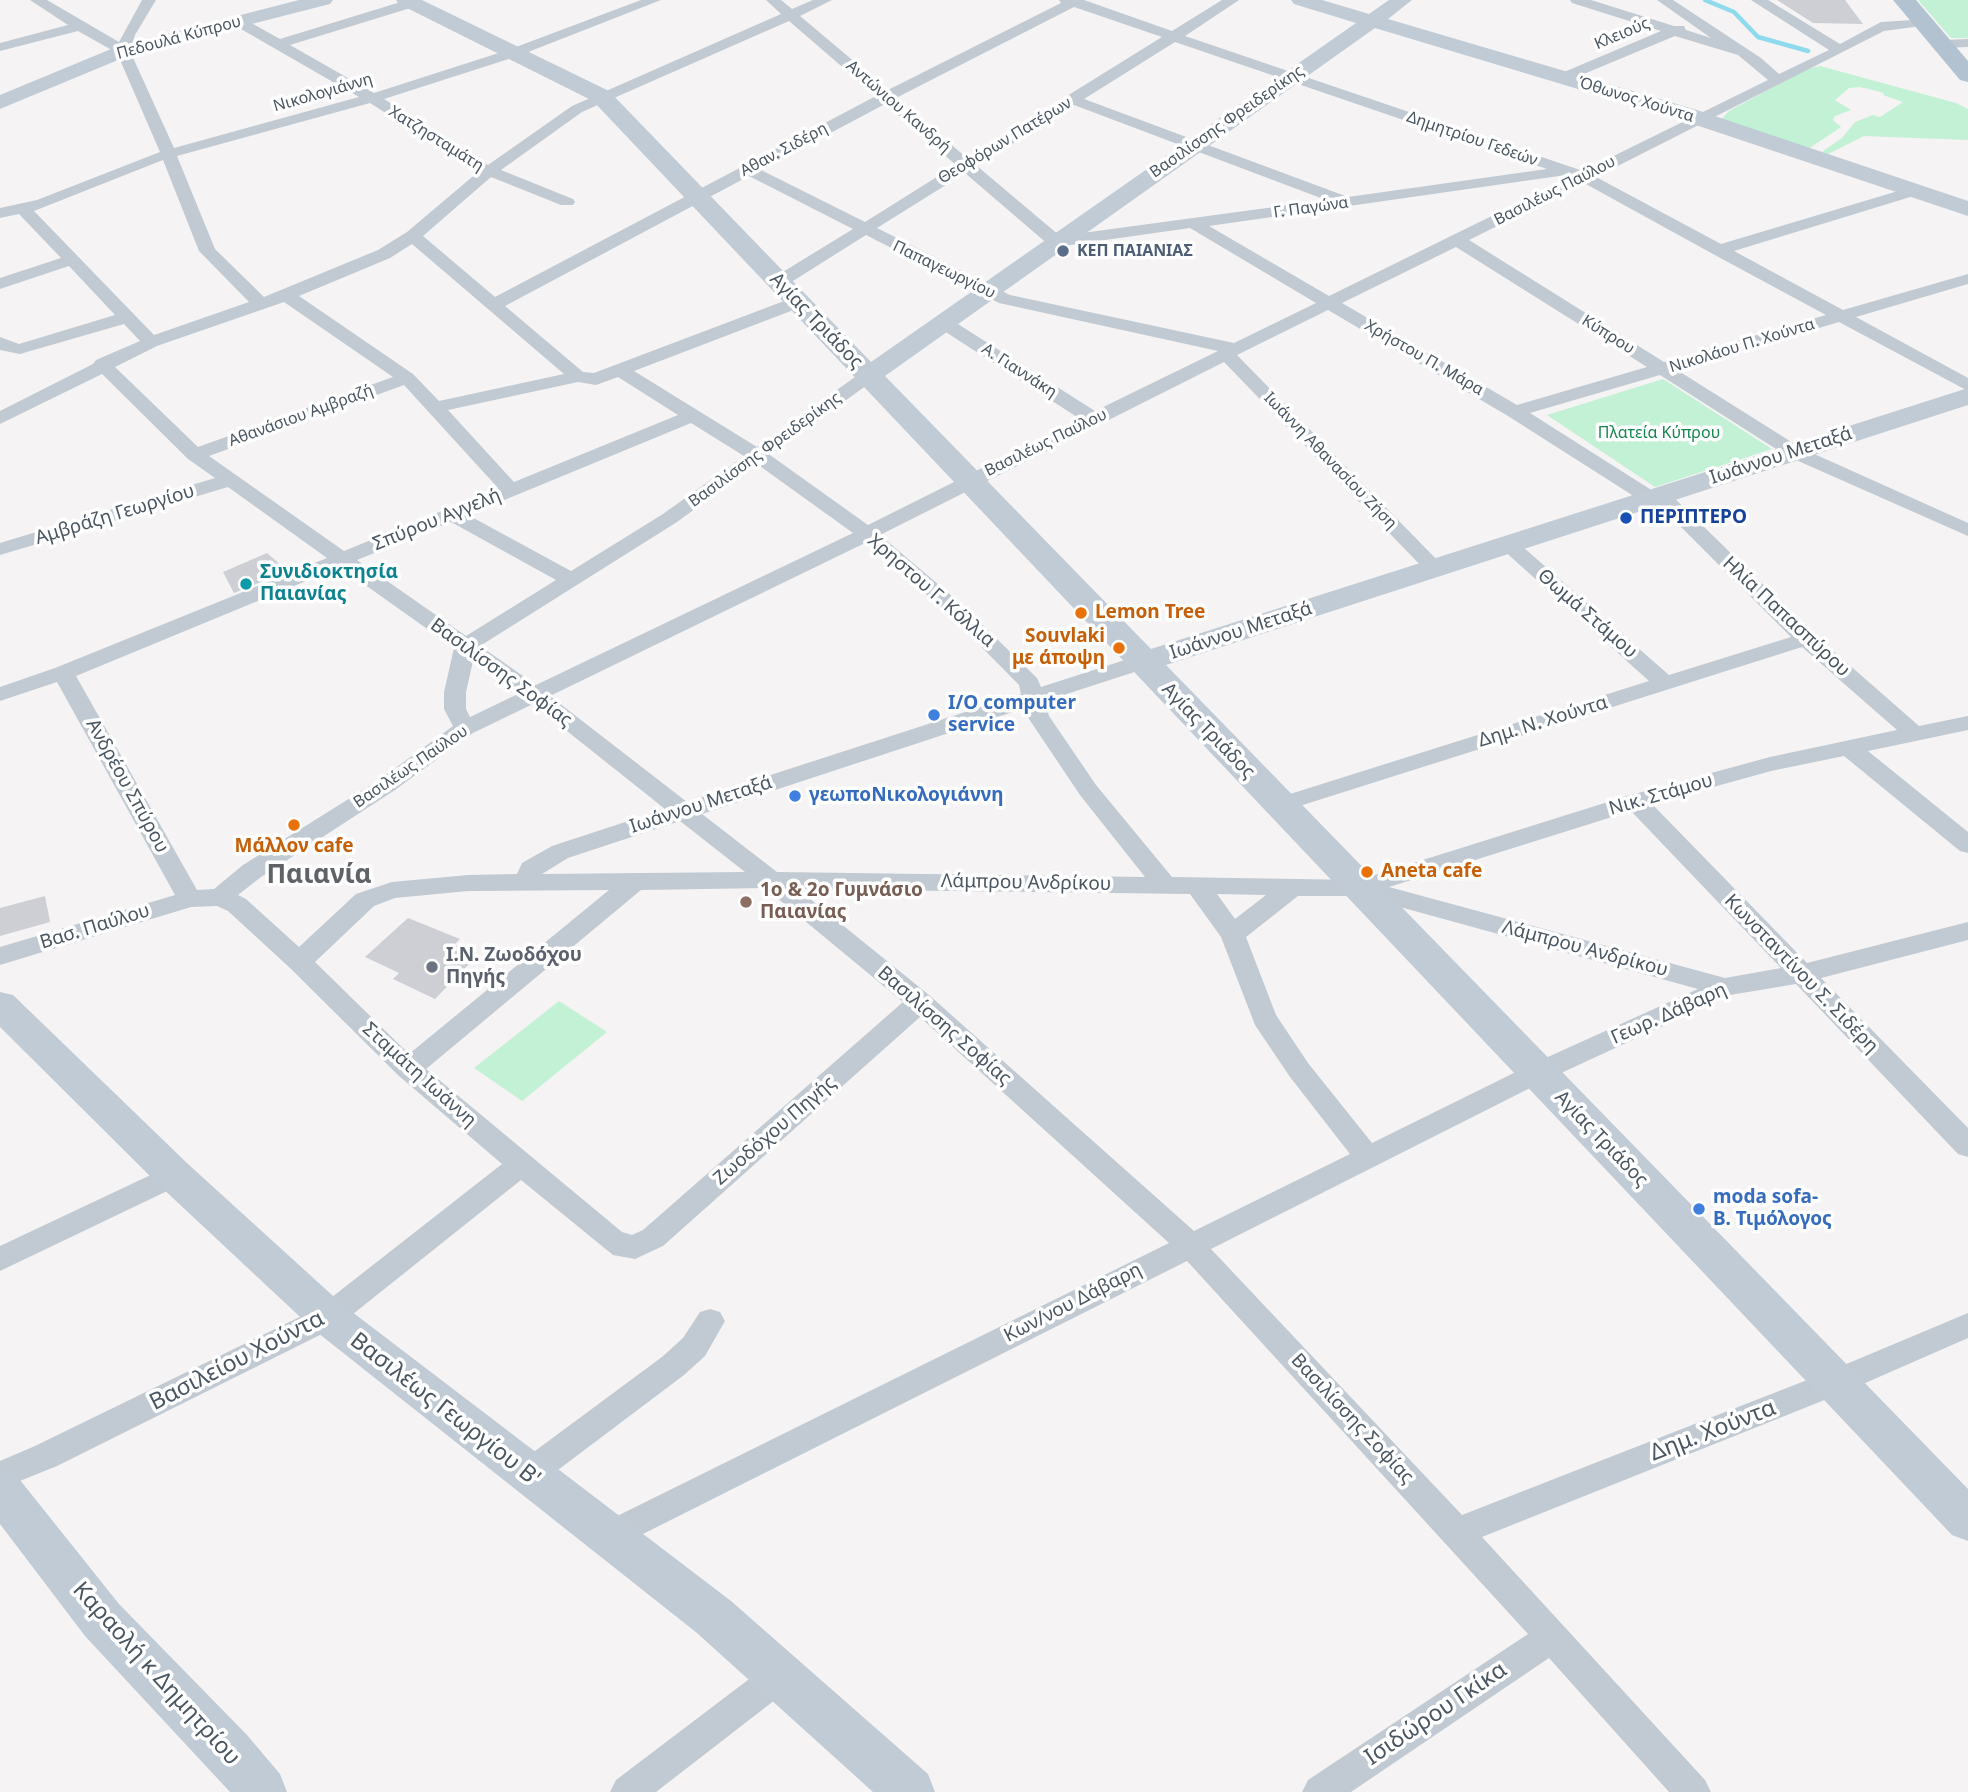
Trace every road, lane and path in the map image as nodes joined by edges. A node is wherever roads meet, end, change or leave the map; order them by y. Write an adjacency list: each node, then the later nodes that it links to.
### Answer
1 (37, 0): 21 (street)
2 (149, 0): 29 (street)
3 (323, 0): 18 (street, Πεδουλά Κύπρου)
4 (773, 0): 16 (street, Αντώνιου Κανδρή)
5 (825, 0): 16 (street)
6 (1232, 0): 23 (street, Θεοφόρων Πατέρων)
7 (1301, 0): 17 (street, Όθωνος Χούντα)
8 (1402, 0): 17 (street, Βασιλίσσης Φρειδερίκης)
9 (1577, 0): 22 (street)
10 (1664, 0): 19 (street)
11 (1758, 0): 28 (street)
12 (1904, 0): 20 (main road)
13 (1072, 1): 23 (street, Δημητρίου Γεδεών); 37 (street, Αθαν. Σιδέρη)
14 (409, 2): 26 (street); 31 (street, Αγίας Τριάδος)
15 (641, 2): 31 (street, Νικολογιάννη)
16 (790, 15): 36 (street); 37 (street, Αντώνιου Κανδρή)
17 (1370, 21): 33 (street, Βασιλίσσης Φρειδερίκης); 34 (street, Όθωνος Χούντα)
18 (239, 22): 26 (street, Χατζησταμάτη); 29 (street, Πεδουλά Κύπρου)
19 (1696, 22): 22 (street, Κλειούς); 30 (street)
20 (1924, 22): 25 (main road); 28 (street, Βασιλέως Παύλου)
21 (83, 25): 27 (street); 29 (street)
22 (1674, 31): 30 (street); 34 (street, Κλειούς)
23 (1173, 38): 33 (street, Δημητρίου Γεδεών); 39 (street, Θεοφόρων Πατέρων)
24 (1968, 43): 25 (street)
25 (1942, 44): 32 (main road)
26 (277, 46): 38 (street, Χατζησταμάτη)
27 (0, 47)
28 (1840, 50): 35 (street, Βασιλέως Παύλου)
29 (123, 51): 40 (street, Πεδουλά Κύπρου); 43 (street)
30 (1742, 52): 35 (street)
31 (513, 53): 36 (street, Αγίας Τριάδος); 38 (street, Νικολογιάννη)
32 (1968, 75)
33 (1290, 78): 42 (street, Βασιλίσσης Φρειδερίκης); 47 (street, Δημητρίου Γεδεών)
34 (1562, 78): 41 (street, Όθωνος Χούντα)
35 (1777, 80): 41 (street, Βασιλέως Παύλου)
36 (601, 96): 46 (street); 49 (street, Αγίας Τριάδος)
37 (886, 97): 44 (street, Αντώνιου Κανδρή); 45 (street, Αθαν. Σιδέρη)
38 (372, 98): 43 (street, Νικολογιάννη); 46 (street, Χατζησταμάτη)
39 (1074, 100): 42 (street); 44 (street, Θεοφόρων Πατέρων)
40 (0, 103)
41 (1702, 119): 47 (street, Βασιλέως Παύλου); 48 (street, Όθωνος Χούντα)
42 (1196, 144): 51 (street); 59 (street, Βασιλίσσης Φρειδερίκης)
43 (169, 155): 53 (street, Νικολογιάννη); 69 (street)
44 (965, 165): 56 (street, Θεοφόρων Πατέρων); 59 (street, Αντώνιου Κανδρή)
45 (748, 169): 49 (street, Αθαν. Σιδέρη); 56 (street, Παπαγεωργίου)
46 (489, 172): 50 (street, Χατζησταμάτη); 57 (street)
47 (1575, 174): 51 (street, Γ. Παγώνα); 58 (street, Βασιλέως Παύλου); 60 (street, Δημητρίου Γεδεών)
48 (1914, 191): 52 (street, Όθωνος Χούντα); 60 (street)
49 (696, 196): 63 (street, Αγίας Τριάδος); 70 (street, Αθαν. Σιδέρη)
50 (567, 202)
51 (1349, 202): 55 (street, Γ. Παγώνα)
52 (1968, 209)
53 (24, 210): 54 (street, Νικολογιάννη); 61 (street)
54 (0, 213)
55 (1194, 224): 59 (street, Γ. Παγώνα); 68 (street, Χρήστου Π. Μάρα)
56 (862, 229): 63 (street, Θεοφόρων Πατέρων); 65 (street, Παπαγεωργίου)
57 (413, 236): 66 (street); 70 (street)
58 (1457, 240): 68 (street, Βασιλέως Παύλου); 78 (street, Κύπρου)
59 (1056, 242): 65 (street, Βασιλίσσης Φρειδερίκης)
60 (1719, 250): 71 (street, Δημητρίου Γεδεών)
61 (71, 260): 64 (street); 72 (street)
62 (1968, 279): 71 (street, Νικολάου Π. Χούντα)
63 (779, 282): 67 (street, Αγίας Τριάδος)
64 (0, 284)
65 (988, 292): 73 (street, Βασιλίσσης Φρειδερίκης); 76 (street, Παπαγεωργίου)
66 (286, 295): 69 (street); 82 (street)
67 (798, 302): 79 (street); 80 (street, Αγίας Τριάδος)
68 (1330, 303): 76 (street, Βασιλέως Παύλου); 86 (street, Χρήστου Π. Μάρα)
69 (261, 304): 75 (street)
70 (494, 305): 81 (street)
71 (1841, 316): 78 (street, Νικολάου Π. Χούντα); 83 (street, Δημητρίου Γεδεών)
72 (127, 317): 74 (street); 75 (street)
73 (944, 323): 80 (street, Βασιλίσσης Φρειδερίκης); 89 (street, Α. Γιαννάκη)
74 (0, 342)
75 (151, 342): 77 (street)
76 (1231, 351): 89 (street, Βασιλέως Παύλου); 103 (street, Ιωάννη Αθανασίου Ζήση)
77 (102, 364): 88 (street); 91 (street, Βασιλίσσης Σοφίας)
78 (1662, 369): 86 (street, Νικολάου Π. Χούντα); 90 (street, Κύπρου)
79 (621, 371): 81 (street); 87 (street, Χρηστου Γ. Κόλλια)
80 (868, 376): 92 (street, Βασιλίσσης Φρειδερίκης); 94 (street, Αγίας Τριάδος)
81 (578, 377): 85 (street)
82 (407, 378): 85 (street); 91 (street, Αθανάσιου Αμβραζή)
83 (1968, 385)
84 (1968, 396): 90 (street, Ιωάννου Μεταξά)
85 (433, 408): 95 (street)
86 (1515, 412): 96 (street, Χρήστου Π. Μάρα)
87 (694, 415): 92 (street, Χρηστου Γ. Κόλλια); 95 (street, Σπύρου Αγγελή)
88 (0, 418)
89 (1094, 419): 94 (street, Βασιλέως Παύλου)
90 (1794, 452): 96 (street, Ιωάννου Μεταξά); 98 (street, Κύπρου)
91 (195, 455): 93 (street, Βασιλίσσης Σοφίας)
92 (758, 456): 99 (street, Χρηστου Γ. Κόλλια); 104 (street, Βασιλίσσης Φρειδερίκης)
93 (231, 480): 101 (street, Αμβράζη Γεωργίου); 102 (street, Βασιλίσσης Σοφίας)
94 (969, 481): 99 (street, Βασιλέως Παύλου); 107 (street, Αγίας Τριάδος)
95 (511, 490): 97 (street, Σπύρου Αγγελή)
96 (1655, 497): 100 (street, Ιωάννου Μεταξά); 105 (street, Ηλία Παπασπύρου)
97 (452, 514): 102 (street, Σπύρου Αγγελή); 104 (street)
98 (1968, 530)
99 (867, 534): 111 (street, Βασιλέως Παύλου); 112 (street, Χρηστου Γ. Κόλλια)
100 (1508, 544): 103 (street, Ιωάννου Μεταξά); 109 (street, Θωμά Στάμου)
101 (0, 550)
102 (342, 559): 106 (street, Βασιλίσσης Σοφίας); 108 (street, Σπύρου Αγγελή)
103 (1434, 568): 107 (street, Ιωάννου Μεταξά)
104 (572, 580): 106 (street, Βασιλίσσης Φρειδερίκης)
105 (1806, 639): 109 (street, Δημ. Ν. Χούντα); 115 (street, Ηλία Παπασπύρου)
106 (465, 646): 111 (street, Βασιλίσσης Σοφίας); 114 (street)
107 (1142, 662): 112 (street, Ιωάννου Μεταξά); 118 (street, Αγίας Τριάδος)
108 (63, 673): 110 (street, Σπύρου Αγγελή); 129 (street, Ανδρέου Σπύρου)
109 (1666, 684): 118 (street, Δημ. Ν. Χούντα)
110 (0, 694)
111 (535, 695): 114 (street, Βασιλέως Παύλου); 119 (street, Βασιλίσσης Σοφίας)
112 (1033, 698): 119 (street, Ιωάννου Μεταξά); 124 (street, Χρηστου Γ. Κόλλια)
113 (1968, 723): 115 (street, Νικ. Στάμου)
114 (465, 729): 128 (street, Βασιλέως Παύλου)
115 (1916, 735): 116 (street, Νικ. Στάμου)
116 (1848, 747): 117 (street, Νικ. Στάμου); 120 (street)
117 (1634, 801): 127 (street, Νικ. Στάμου); 134 (street, Κωνσταντίνου Σ. Σιδέρη)
118 (1279, 805): 127 (street, Αγίας Τριάδος)
119 (682, 811): 122 (street, Βασιλίσσης Σοφίας); 123 (street, Ιωάννου Μεταξά)
120 (1968, 845)
121 (637, 880): 122 (street, Λάμπρου Ανδρίκου); 123 (street, Λάμπρου Ανδρίκου); 138 (street)
122 (771, 880): 124 (street, Λάμπρου Ανδρίκου); 136 (street, Βασιλίσσης Σοφίας)
123 (527, 882): 133 (street, Λάμπρου Ανδρίκου)
124 (1165, 886): 125 (street, Λάμπρου Ανδρίκου)
125 (1197, 886): 126 (street, Λάμπρου Ανδρίκου); 131 (street)
126 (1293, 887): 127 (street, Λάμπρου Ανδρίκου); 131 (street)
127 (1360, 888): 135 (street, Λάμπρου Ανδρίκου); 139 (street, Αγίας Τριάδος)
128 (220, 897): 129 (street); 133 (street, Σταμάτη Ιωάννη)
129 (190, 899): 132 (street, Βασ. Παύλου)
130 (1968, 931): 134 (street, Γεωρ. Δάβαρη)
131 (1233, 934): 141 (street)
132 (0, 956)
133 (299, 962): 138 (street, Σταμάτη Ιωάννη)
134 (1801, 974): 135 (street, Γεωρ. Δάβαρη); 140 (street, Κωνσταντίνου Σ. Σιδέρη)
135 (1725, 987): 139 (street, Γεωρ. Δάβαρη)
136 (920, 1002): 144 (street, Βασιλίσσης Σοφίας); 145 (street, Ζωοδόχου Πηγής)
137 (0, 1005): 143 (street, Βασιλέως Γεωργίου Β')
138 (408, 1069): 142 (street, Σταμάτη Ιωάννη)
139 (1538, 1073): 141 (street, Κων/νου Δάβαρη); 150 (street, Αγίας Τριάδος)
140 (1968, 1146)
141 (1369, 1158): 144 (street, Κων/νου Δάβαρη)
142 (522, 1164): 145 (street, Σταμάτη Ιωάννη); 147 (street, Βασιλείου Χούντα)
143 (174, 1175): 146 (street); 147 (street, Βασιλέως Γεωργίου Β')
144 (1190, 1245): 155 (street, Βασιλίσσης Σοφίας); 156 (street, Κων/νου Δάβαρη)
145 (623, 1247)
146 (0, 1258)
147 (328, 1317): 151 (street, Βασιλείου Χούντα); 152 (street, Βασιλέως Γεωργίου Β')
148 (710, 1321): 152 (street)
149 (1968, 1325): 150 (street, Δημ. Χούντα)
150 (1836, 1382): 154 (street, Αγίας Τριάδος); 155 (street, Δημ. Χούντα)
151 (0, 1475)
152 (527, 1475): 156 (street, Βασιλέως Γεωργίου Β')
153 (0, 1489): 159 (street, Καραολή κ Δημητρίου)
154 (1968, 1520)
155 (1457, 1532): 157 (street, Βασιλίσσης Σοφίας)
156 (610, 1535): 158 (street, Βασιλέως Γεωργίου Β')
157 (1552, 1637): 162 (street, Ισιδώρου Γκίκα); 163 (street, Βασιλίσσης Σοφίας)
158 (782, 1675): 160 (street); 161 (street, Βασιλέως Γεωργίου Β')
159 (262, 1792)
160 (628, 1792)
161 (910, 1792)
162 (1320, 1792)
163 (1693, 1792)

